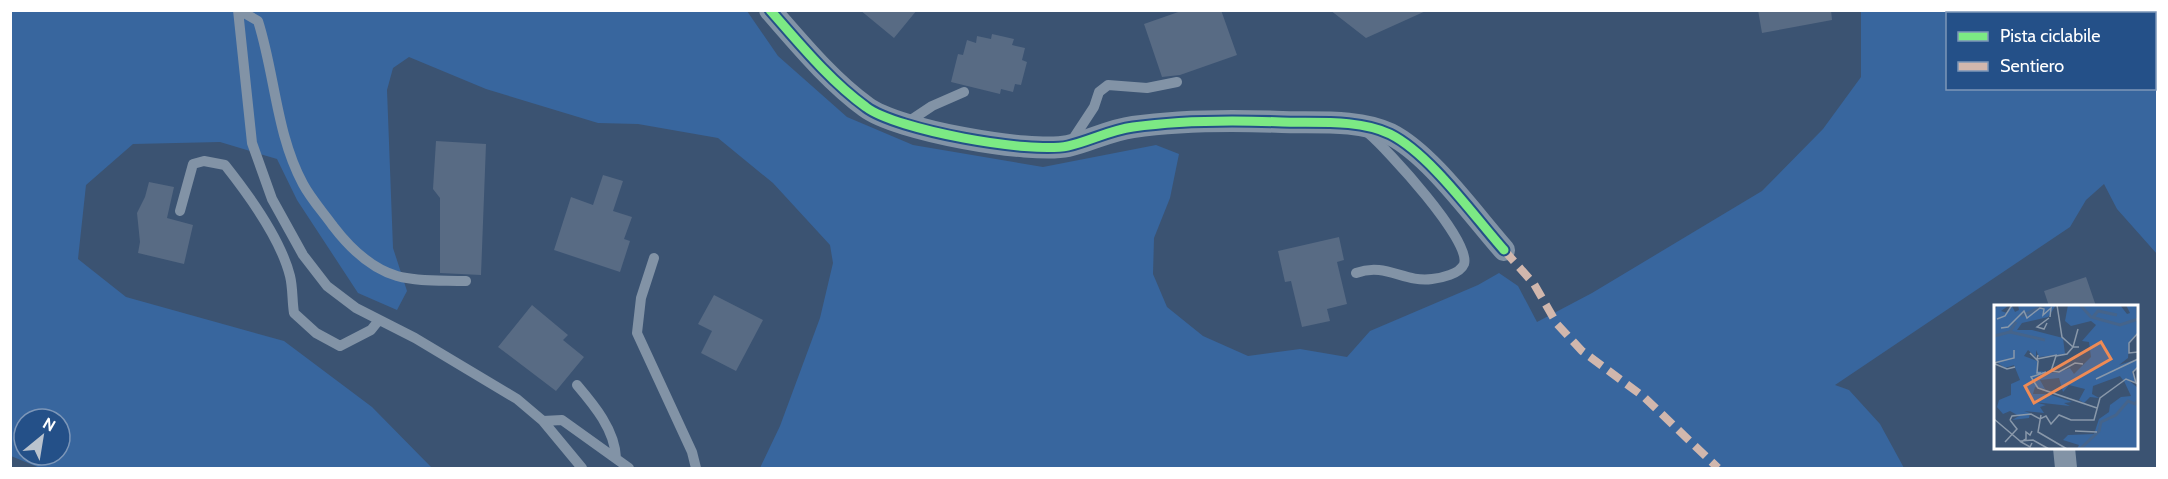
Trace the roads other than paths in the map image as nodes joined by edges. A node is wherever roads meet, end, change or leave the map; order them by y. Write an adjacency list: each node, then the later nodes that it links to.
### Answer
1 (239, 10): 12 (lane); 13 (lane)
2 (770, 10): 5 (street)
3 (1177, 82): 7 (lane)
4 (964, 92): 5 (lane)
5 (905, 124): 7 (street)
6 (1361, 127): 7 (street); 9 (street); 11 (lane)
7 (1067, 147)
8 (180, 211): 13 (lane)
9 (1504, 250)
10 (654, 258): 20 (lane)
11 (1356, 273)
12 (466, 280)
13 (379, 320): 15 (lane)
14 (577, 384): 17 (lane)
15 (543, 421): 17 (lane); 18 (lane)
16 (2064, 449): 21 (street)
17 (615, 458): 19 (lane)
18 (582, 468)
19 (629, 468)
20 (696, 468)
21 (2066, 468)

